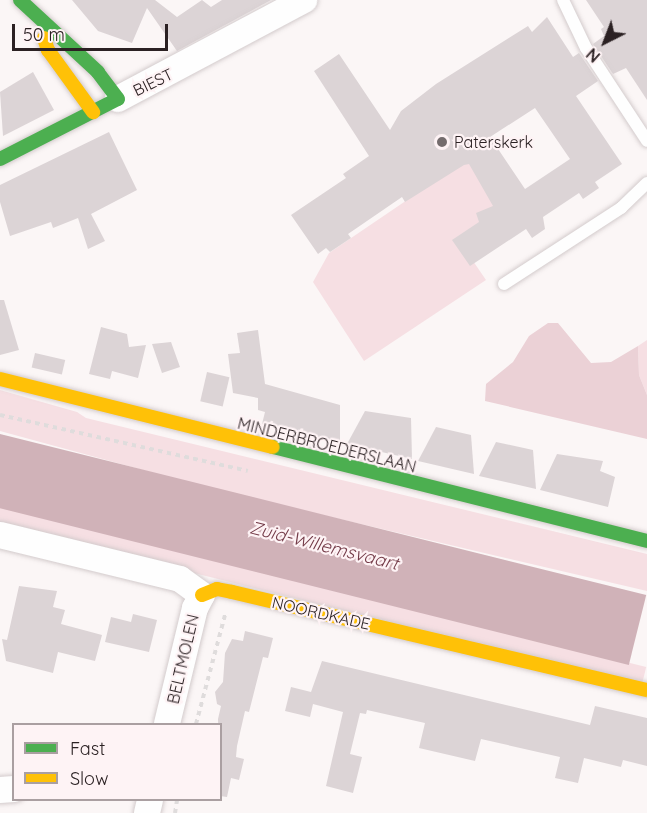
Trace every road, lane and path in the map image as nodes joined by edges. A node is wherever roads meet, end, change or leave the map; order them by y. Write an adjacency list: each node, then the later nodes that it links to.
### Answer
1 (20, 0): 4 (street)
2 (303, 0): 5 (street, BIEST)
3 (563, 0): 7 (lane)
4 (37, 19): 5 (street); 6 (street)
5 (118, 99): 6 (street, BIEST)
6 (93, 112): 8 (street, BIEST)
7 (647, 141)
8 (0, 159)
9 (647, 183): 10 (lane)
10 (504, 284)
11 (0, 380): 13 (street, MINDERBROEDERSLAAN)
12 (0, 535): 15 (street)
13 (647, 541)
14 (231, 592): 15 (street, NOORDKADE); 16 (street, NOORDKADE); 18 (path)
15 (202, 595): 17 (street, BELTMOLEN)
16 (647, 690)
17 (167, 723)
18 (196, 723)

